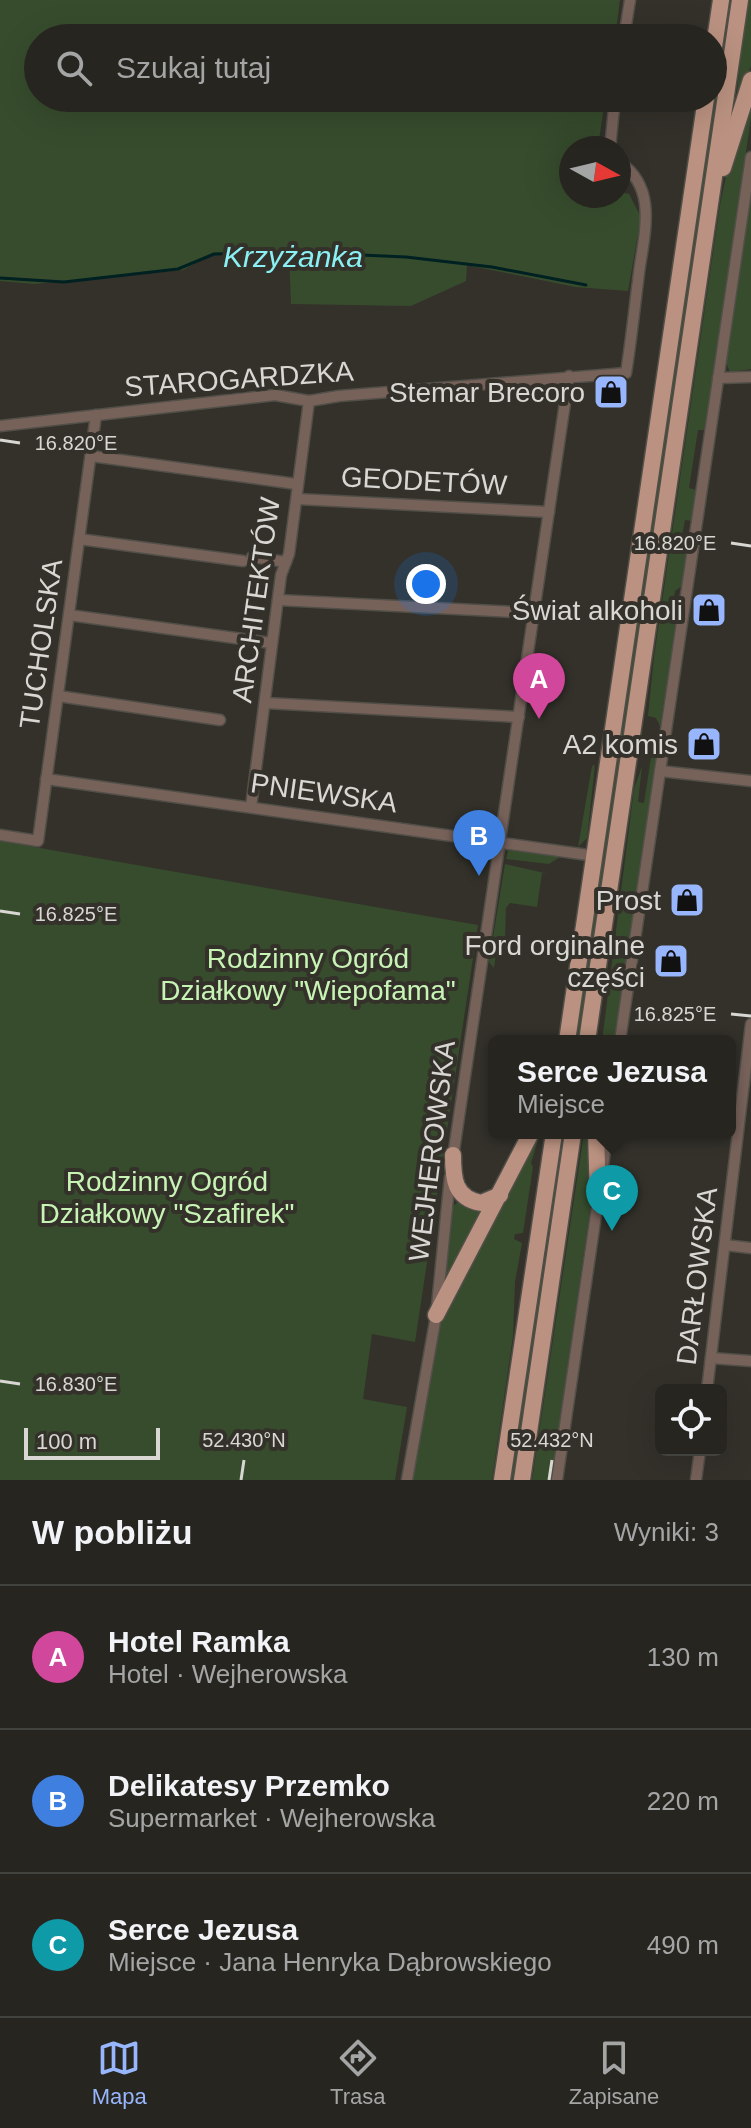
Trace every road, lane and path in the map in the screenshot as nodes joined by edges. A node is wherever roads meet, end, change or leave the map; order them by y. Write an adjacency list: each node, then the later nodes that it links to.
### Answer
1 (630, 0): 4 (street)
2 (721, 0): 5 (main road)
3 (740, 0): 7 (main road)
4 (626, 24)
5 (717, 24)
6 (751, 80): 14 (main road)
7 (727, 87)
8 (613, 112): 11 (street)
9 (704, 112): 41 (main road)
10 (723, 112): 14 (main road)
11 (609, 136)
12 (751, 157): 17 (street)
13 (631, 170): 15 (street, STAROGARDZKA)
14 (706, 228): 43 (main road)
15 (569, 376): 18 (street, STAROGARDZKA); 24 (street, WEJHEROWSKA)
16 (751, 377): 17 (street)
17 (718, 378): 35 (street)
18 (309, 401): 19 (street, STAROGARDZKA); 22 (street, ARCHITEKTÓW)
19 (96, 415): 20 (street, STAROGARDZKA); 21 (street, TUCHOLSKA)
20 (0, 426)
21 (91, 456): 22 (street); 25 (street, TUCHOLSKA)
22 (296, 484): 23 (street, ARCHITEKTÓW)
23 (297, 499): 24 (street, GEODETÓW); 26 (street, ARCHITEKTÓW)
24 (549, 512): 28 (street, WEJHEROWSKA)
25 (79, 539): 26 (street); 29 (street, TUCHOLSKA)
26 (286, 562): 27 (street, ARCHITEKTÓW)
27 (278, 600): 28 (street); 30 (street, ARCHITEKTÓW)
28 (535, 613): 33 (street, WEJHEROWSKA)
29 (69, 615): 30 (street); 31 (street, TUCHOLSKA)
30 (271, 643): 32 (street, ARCHITEKTÓW)
31 (58, 696): 34 (street); 36 (street, TUCHOLSKA)
32 (266, 703): 33 (street); 38 (street, ARCHITEKTÓW)
33 (519, 717): 40 (street, WEJHEROWSKA)
34 (220, 720)
35 (660, 771): 37 (street); 49 (street)
36 (46, 779): 38 (street, PNIEWSKA); 39 (street, TUCHOLSKA)
37 (751, 781)
38 (251, 807): 40 (street, PNIEWSKA)
39 (0, 835)
40 (501, 842): 41 (street, PNIEWSKA); 57 (street, WEJHEROWSKA)
41 (595, 856): 42 (main road)
42 (578, 969): 45 (main road); 46 (main road)
43 (597, 972): 47 (main road); 48 (main road)
44 (751, 1027): 50 (street, DARŁOWSKA)
45 (561, 1035)
46 (568, 1035)
47 (588, 1035)
48 (596, 1035)
49 (621, 1035)
50 (738, 1137): 56 (street); 60 (street, DARŁOWSKA)
51 (528, 1139): 58 (main road)
52 (553, 1139): 68 (main road)
53 (572, 1139): 69 (main road)
54 (596, 1139): 59 (main road)
55 (606, 1139): 59 (street)
56 (751, 1139)
57 (453, 1155): 58 (main road); 62 (street, WEJHEROWSKA)
58 (500, 1195): 62 (main road)
59 (598, 1199): 70 (street)
60 (725, 1245): 61 (street); 63 (street, DARŁOWSKA)
61 (751, 1248)
62 (436, 1315): 67 (street, WEJHEROWSKA)
63 (711, 1358): 64 (street); 65 (street, DARŁOWSKA)
64 (751, 1361)
65 (708, 1384)
66 (699, 1456): 71 (street)
67 (407, 1480)
68 (502, 1480)
69 (522, 1480)
70 (557, 1480)
71 (696, 1480)

